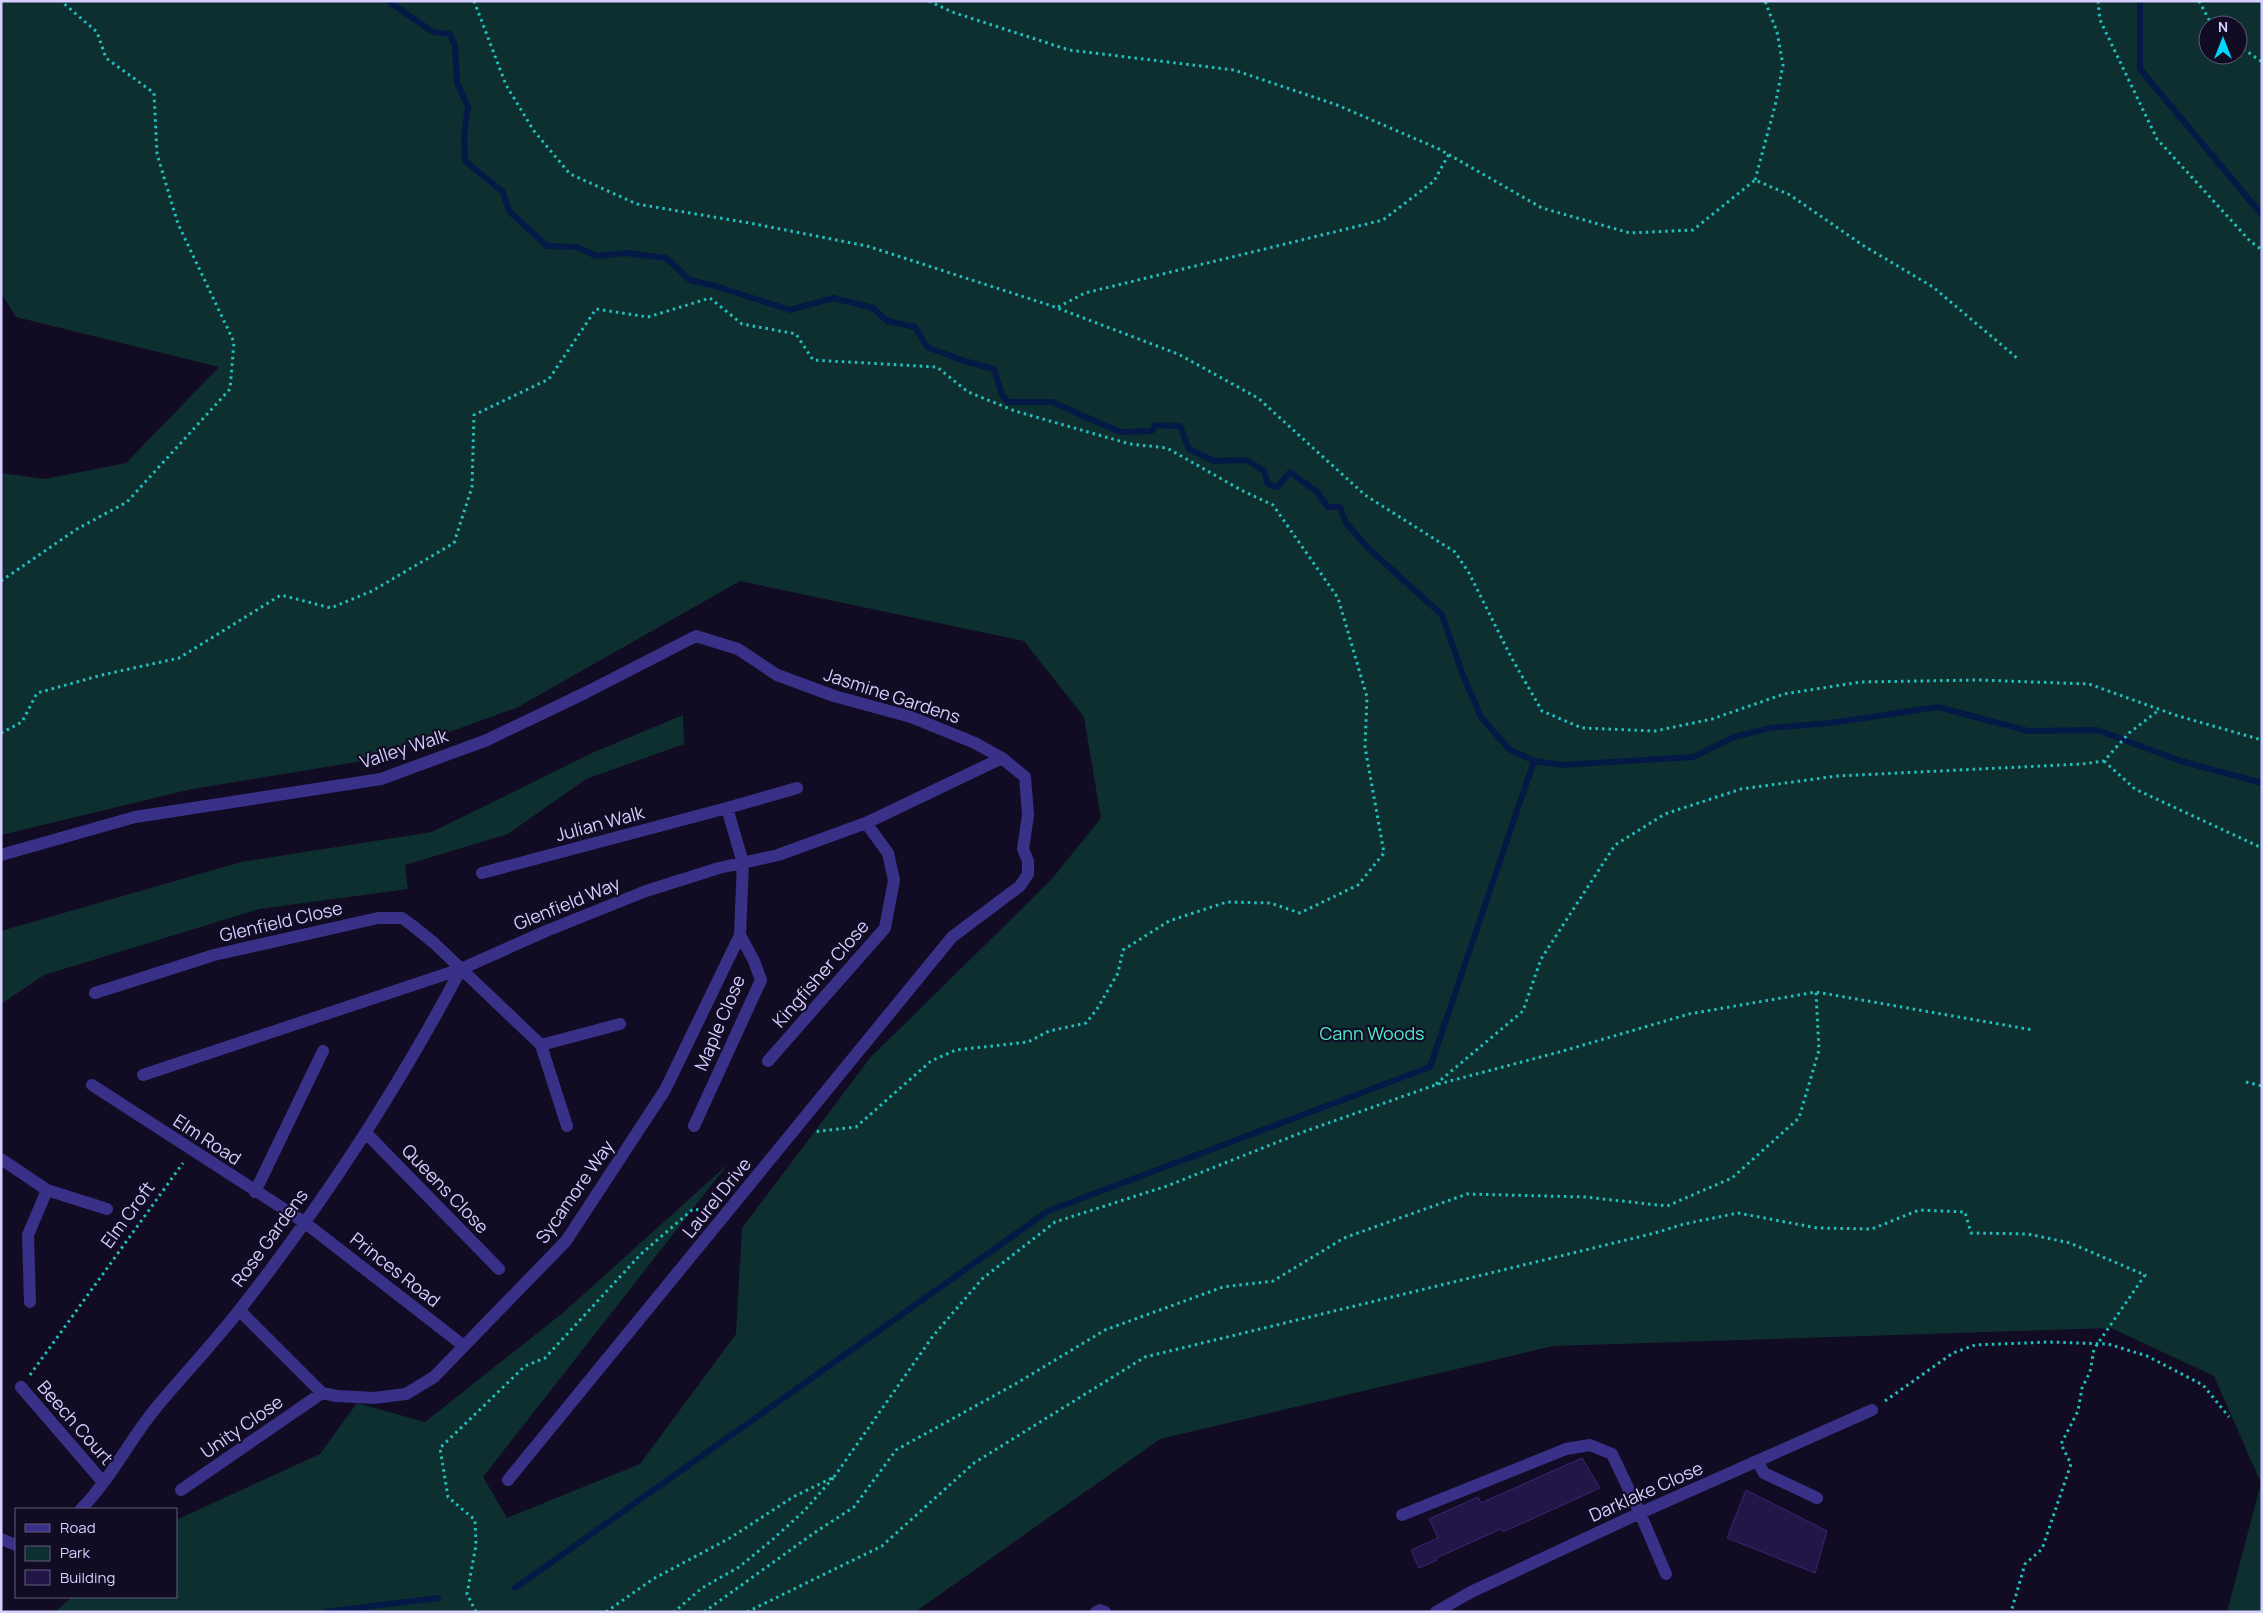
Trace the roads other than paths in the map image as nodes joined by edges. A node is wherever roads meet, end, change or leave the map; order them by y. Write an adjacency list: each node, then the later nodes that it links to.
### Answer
1 (738, 649): 2 (street, Jasmine Gardens); 6 (street, Valley Walk)
2 (1002, 758): 5 (street, Glenfield Way); 9 (street, Jasmine Gardens)
3 (797, 788): 4 (street, Julian Walk)
4 (727, 808): 7 (street); 8 (street, Julian Walk)
5 (866, 823): 7 (street, Glenfield Way); 16 (street, Kingfisher Close)
6 (1, 855)
7 (743, 863): 10 (street, Sycamore Way); 11 (street, Glenfield Way)
8 (482, 873)
9 (1028, 874): 35 (street, Laurel Drive)
10 (740, 935): 20 (street, Maple Close); 30 (street, Sycamore Way)
11 (461, 969): 12 (street, Glenfield Close); 14 (street, Glenfield Close); 17 (street, Glenfield Way); 21 (street, Rose Gardens)
12 (95, 993)
13 (620, 1024): 14 (street)
14 (541, 1045): 19 (street)
15 (323, 1051): 24 (street)
16 (768, 1061)
17 (143, 1076)
18 (92, 1085): 24 (street, Elm Road)
19 (567, 1126)
20 (694, 1126)
21 (366, 1133): 26 (street, Rose Gardens); 27 (street, Queens Close)
22 (1, 1159): 23 (street)
23 (48, 1190): 25 (street); 28 (street)
24 (255, 1192): 26 (street, Elm Road)
25 (107, 1209)
26 (304, 1222): 29 (street, Rose Gardens); 30 (street, Princes Road)
27 (499, 1268)
28 (30, 1302)
29 (240, 1310): 32 (street); 36 (street, Rose Gardens)
30 (464, 1346): 32 (street, Sycamore Way)
31 (21, 1387): 36 (street, Beech Court)
32 (322, 1393): 37 (street, Unity Close)
33 (1872, 1410): 34 (street, Darklake Close)
34 (1757, 1461): 38 (street); 40 (street, Darklake Close)
35 (508, 1480)
36 (103, 1482): 39 (street, Rose Gardens)
37 (181, 1490)
38 (1817, 1498)
39 (82, 1508)
40 (1640, 1513): 41 (street); 44 (street); 47 (street, Darklake Close)
41 (1402, 1515)
42 (1, 1539): 43 (street)
43 (15, 1545)
44 (1666, 1574)
45 (1096, 1612): 46 (street)
46 (1105, 1612)
47 (1436, 1612)

